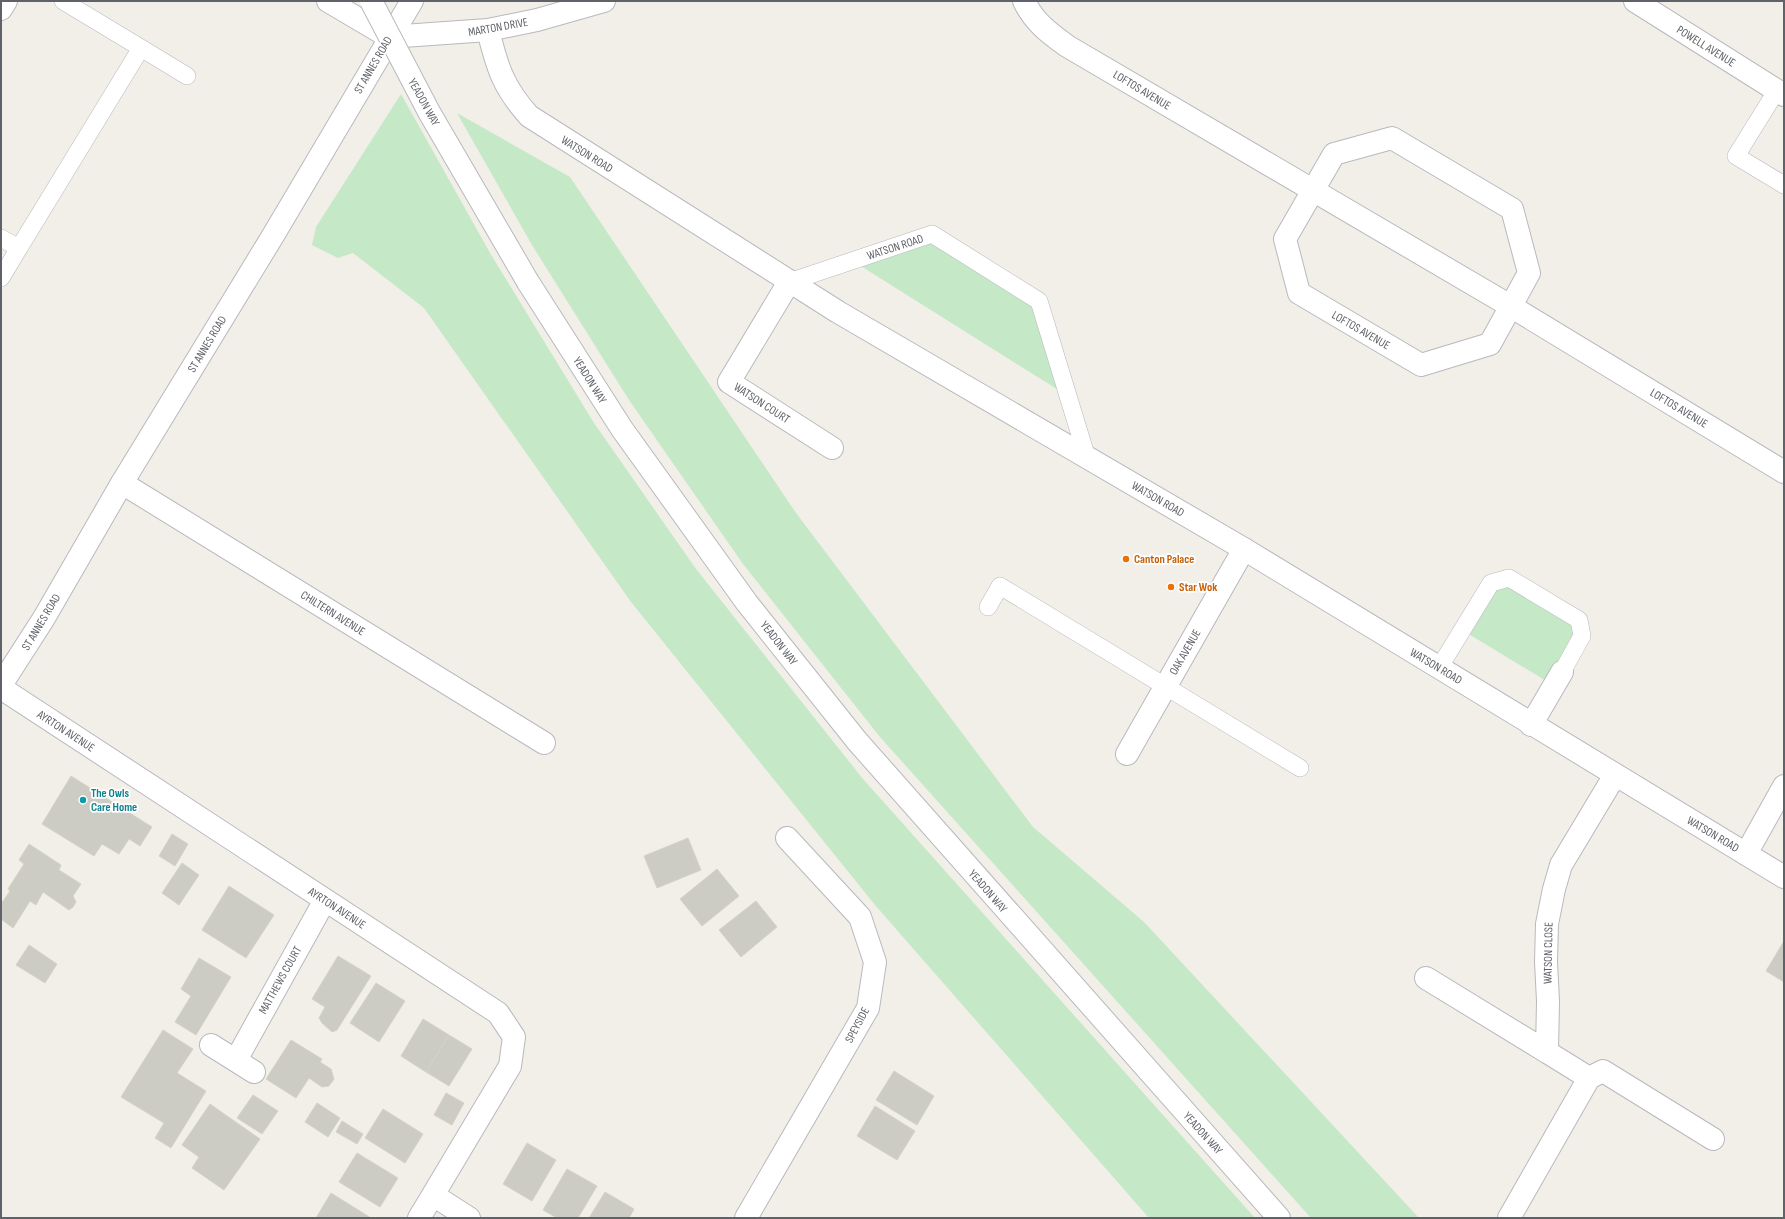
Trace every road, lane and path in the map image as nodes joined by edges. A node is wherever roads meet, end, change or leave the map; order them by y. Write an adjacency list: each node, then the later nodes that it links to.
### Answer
1 (6, 1): 9 (street)
2 (64, 1): 12 (lane)
3 (328, 1): 11 (street)
4 (371, 1): 54 (street, YEADON WAY, bridge)
5 (412, 1): 11 (street, ST ANNES ROAD)
6 (604, 1): 10 (street, MARTON DRIVE)
7 (1024, 1): 16 (street, LOFTOS AVENUE)
8 (1635, 1): 14 (street, POWELL AVENUE)
9 (1, 9)
10 (488, 30): 11 (street, MARTON DRIVE); 20 (street, WATSON ROAD)
11 (389, 37): 25 (street, ST ANNES ROAD)
12 (141, 48): 13 (lane); 18 (lane)
13 (188, 76)
14 (1780, 93): 15 (lane, POWELL AVENUE)
15 (1784, 186)
16 (1312, 190): 21 (street, LOFTOS AVENUE); 21 (street, LOFTOS AVENUE); 21 (street, LOFTOS AVENUE)
17 (1, 238): 18 (lane)
18 (19, 248): 19 (lane)
19 (1, 278)
20 (789, 282): 22 (street, WATSON COURT); 23 (street, WATSON ROAD); 23 (lane, WATSON ROAD)
21 (1512, 307): 24 (street, LOFTOS AVENUE)
22 (832, 448)
23 (1087, 458): 26 (street, WATSON ROAD)
24 (1784, 472)
25 (122, 483): 30 (street, ST ANNES ROAD); 34 (street, CHILTERN AVENUE)
26 (1244, 550): 28 (street, WATSON ROAD); 31 (street, OAK AVENUE)
27 (988, 607): 31 (lane)
28 (1439, 668): 29 (lane); 33 (street, WATSON ROAD)
29 (1562, 672): 33 (street)
30 (1, 685)
31 (1166, 686): 35 (street, OAK AVENUE); 36 (lane)
32 (1, 688): 42 (street, AYRTON AVENUE)
33 (1532, 724): 37 (street, WATSON ROAD)
34 (544, 743)
35 (1127, 754)
36 (1300, 768)
37 (1615, 775): 40 (street, WATSON ROAD); 45 (street, WATSON CLOSE)
38 (1784, 786): 40 (street)
39 (787, 838): 53 (street, SPEYSIDE)
40 (1746, 854): 41 (street, WATSON ROAD)
41 (1784, 877)
42 (325, 900): 46 (street, MATTHEWS COURT); 50 (street, AYRTON AVENUE)
43 (1426, 978): 45 (street)
44 (211, 1045): 46 (street)
45 (1547, 1052): 48 (street)
46 (236, 1060): 47 (street)
47 (254, 1072)
48 (1589, 1078): 49 (street); 55 (street)
49 (1713, 1139)
50 (433, 1195): 51 (street, AYRTON AVENUE); 52 (street)
51 (419, 1218)
52 (469, 1218)
53 (746, 1218)
54 (1279, 1218)
55 (1509, 1218)

